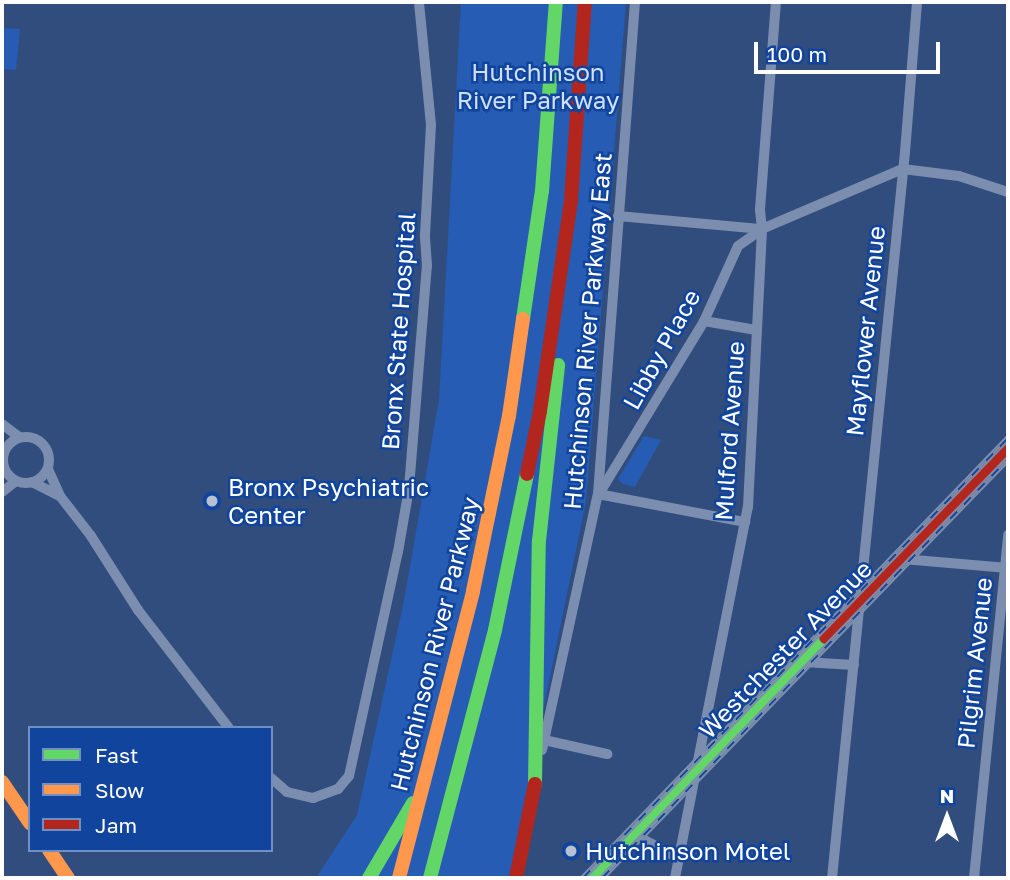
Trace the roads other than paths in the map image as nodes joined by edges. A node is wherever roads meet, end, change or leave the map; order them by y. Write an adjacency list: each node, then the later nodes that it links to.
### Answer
1 (419, 2): 35 (street, Bronx State Hospital)
2 (556, 2): 38 (main road, Hutchinson River Parkway)
3 (585, 2): 11 (main road)
4 (635, 2): 9 (street, Hutchinson River Parkway East)
5 (776, 2): 10 (street, Mulford Avenue)
6 (917, 2): 7 (street, Mayflower Avenue)
7 (903, 169): 8 (street); 10 (street); 28 (street, Mayflower Avenue)
8 (1008, 192)
9 (618, 216): 10 (street); 22 (street, Hutchinson River Parkway East)
10 (762, 229): 12 (street, Libby Place); 13 (street, Mulford Avenue)
11 (562, 274): 37 (main road); 46 (main road)
12 (705, 321): 13 (street); 22 (street, Libby Place)
13 (757, 330): 24 (street, Mulford Avenue)
14 (2, 424): 15 (street)
15 (19, 437): 17 (street); 18 (street)
16 (1008, 450): 26 (main road, Westchester Avenue)
17 (3, 456): 19 (street)
18 (48, 469): 20 (street); 23 (street)
19 (16, 481): 20 (street); 21 (street)
20 (32, 482): 23 (street)
21 (2, 492)
22 (598, 494): 24 (street); 32 (street, Hutchinson River Parkway East)
23 (60, 496): 31 (street)
24 (746, 523): 34 (street, Mulford Avenue)
25 (1008, 535): 27 (street, Pilgrim Avenue)
26 (903, 559): 27 (street); 28 (main road, Westchester Avenue)
27 (1006, 568): 51 (street, Pilgrim Avenue)
28 (858, 606): 29 (main road, Westchester Avenue); 30 (street, Mayflower Avenue)
29 (804, 662): 30 (street); 34 (main road, Westchester Avenue)
30 (854, 665): 50 (street, Mayflower Avenue)
31 (227, 726)
32 (544, 740): 33 (street); 37 (street, Hutchinson River Parkway East)
33 (607, 754)
34 (694, 775): 40 (main road, Westchester Avenue); 42 (street, Mulford Avenue)
35 (273, 780)
36 (2, 782): 39 (main road)
37 (535, 783): 47 (main road)
38 (423, 789): 44 (main road); 45 (main road, Hutchinson River Parkway)
39 (28, 820)
40 (635, 835): 42 (street); 48 (main road, Westchester Avenue)
41 (50, 852): 43 (main road)
42 (678, 858): 49 (street, Mulford Avenue)
43 (68, 878)
44 (369, 878)
45 (399, 878)
46 (430, 878)
47 (516, 878)
48 (593, 878)
49 (674, 878)
50 (832, 878)
51 (974, 878)

